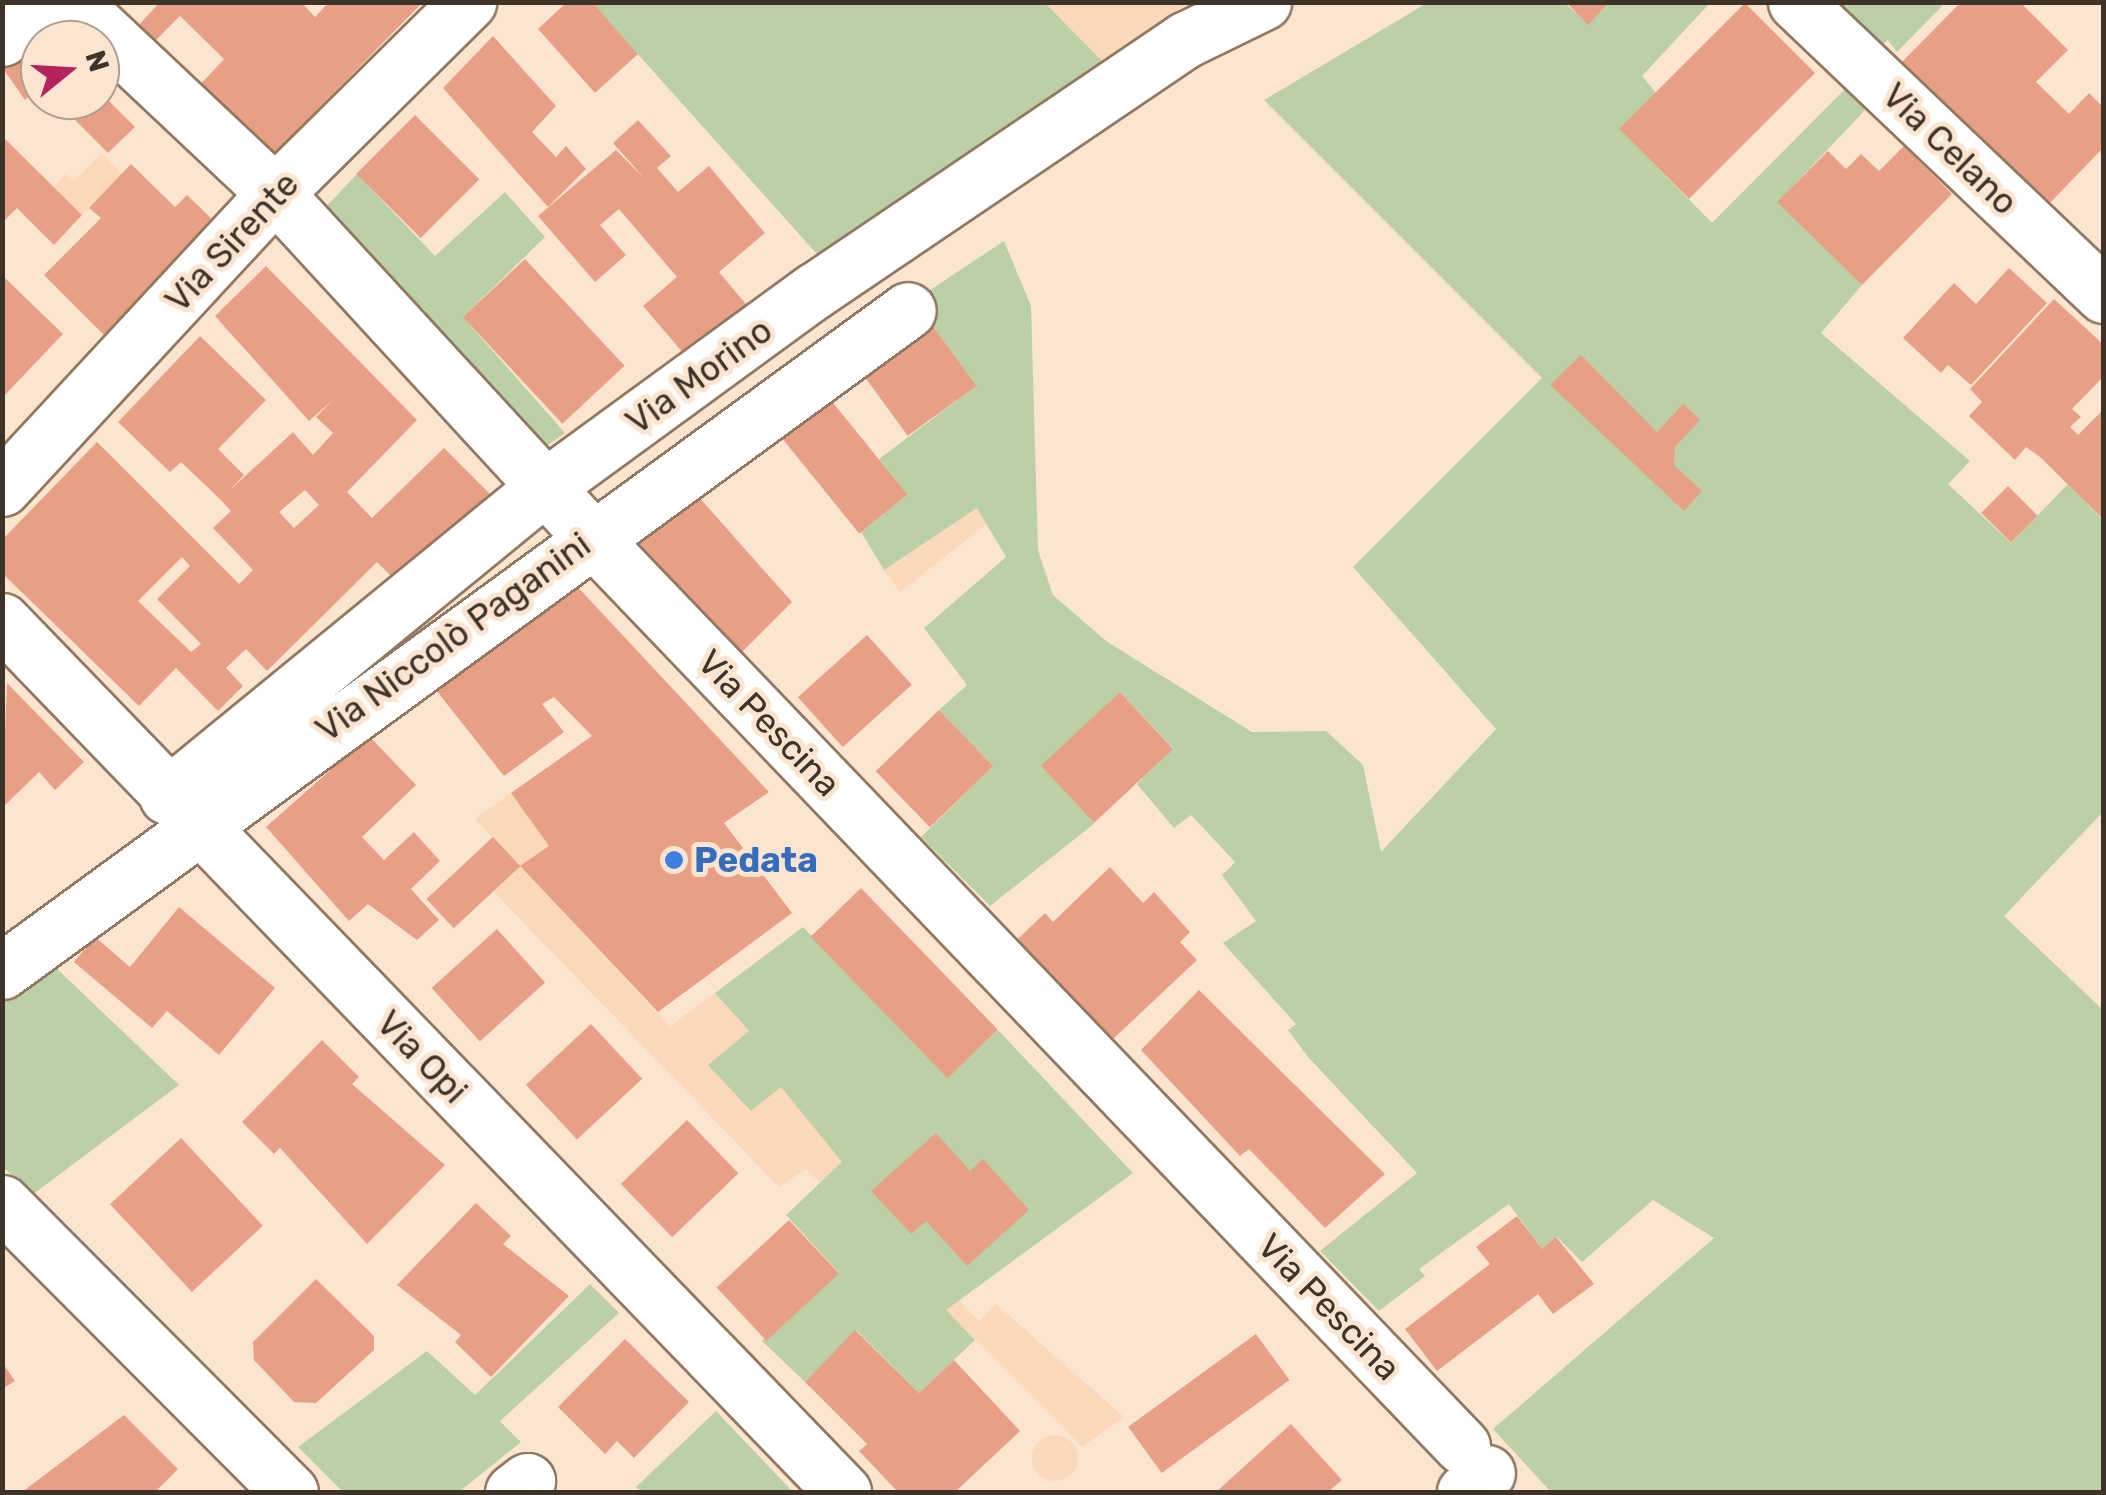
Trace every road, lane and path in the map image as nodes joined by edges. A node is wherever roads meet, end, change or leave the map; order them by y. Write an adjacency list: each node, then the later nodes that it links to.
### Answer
1 (36, 2): 6 (street)
2 (72, 2): 7 (street, Via Pescina)
3 (468, 2): 7 (street, Via Sirente)
4 (1262, 2): 10 (street, Via Morino)
5 (1796, 2): 8 (street, Via Celano)
6 (2, 38)
7 (276, 193): 10 (street, Via Pescina); 11 (street, Via Sirente)
8 (2104, 295)
9 (908, 310): 12 (street, Via Niccolò Paganini)
10 (545, 487): 12 (street, Via Pescina); 14 (street, Via Morino)
11 (2, 488)
12 (591, 537): 14 (street, Via Niccolò Paganini); 17 (street, Via Pescina)
13 (2, 621): 14 (street, Via Opi)
14 (185, 812): 15 (street, Via Niccolò Paganini); 19 (street, Via Opi)
15 (2, 971)
16 (2, 1203): 18 (street)
17 (1471, 1471)
18 (290, 1492)
19 (843, 1492)

